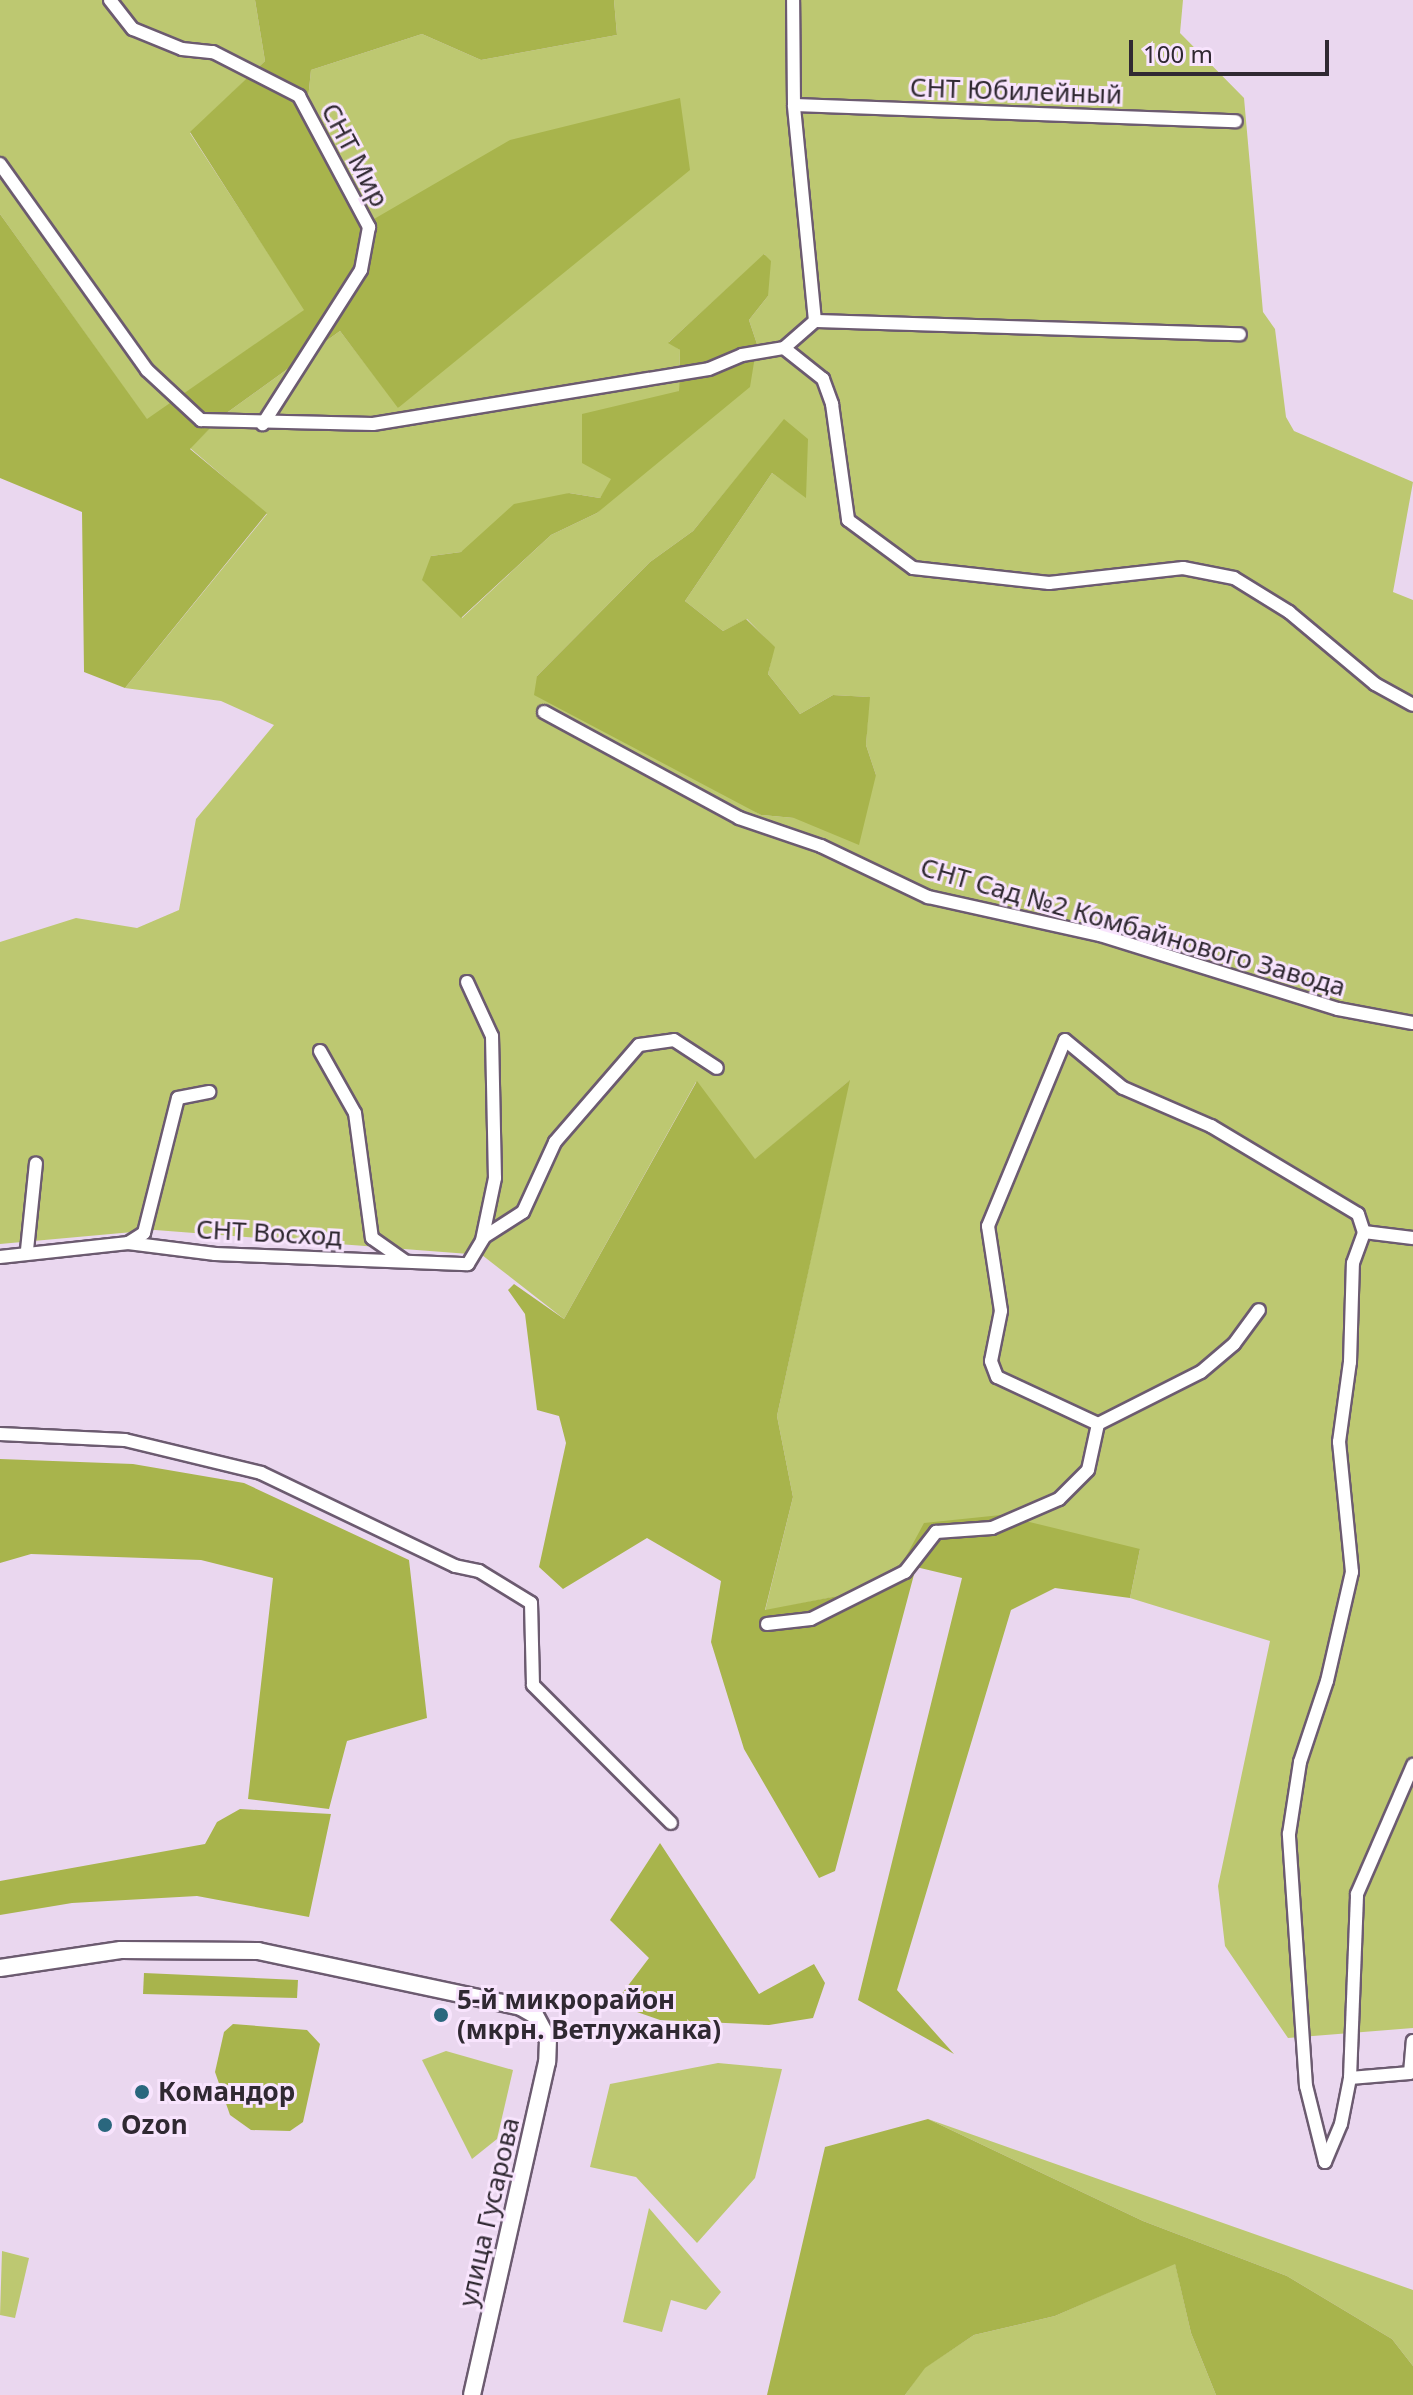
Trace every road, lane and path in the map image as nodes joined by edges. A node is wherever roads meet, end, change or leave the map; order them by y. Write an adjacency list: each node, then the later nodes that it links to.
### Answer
1 (110, 0): 9 (street, СНТ Мир)
2 (793, 0): 3 (street)
3 (794, 105): 4 (street, СНТ Юбилейный); 6 (street)
4 (1236, 121)
5 (0, 164): 9 (street)
6 (815, 321): 7 (street); 8 (street)
7 (1240, 334)
8 (784, 348): 9 (street); 10 (street)
9 (263, 424)
10 (1413, 705)
11 (544, 712): 13 (street, СНТ Сад №2 Комбайнового Завода)
12 (467, 982): 19 (street)
13 (1413, 1023)
14 (320, 1051): 24 (street, СНТ Восход)
15 (717, 1068): 19 (street, СНТ Восход)
16 (209, 1092): 21 (street)
17 (36, 1163): 22 (street)
18 (1364, 1232): 20 (street); 26 (street); 33 (street)
19 (484, 1237): 24 (street, СНТ Восход)
20 (1413, 1238)
21 (128, 1243): 22 (street, СНТ Восход); 24 (street, СНТ Восход)
22 (27, 1250): 23 (street, СНТ Восход)
23 (0, 1257)
24 (407, 1262)
25 (1259, 1310): 26 (street)
26 (1098, 1424): 28 (street)
27 (0, 1434): 30 (street)
28 (767, 1624)
29 (1413, 1765): 33 (street)
30 (671, 1823)
31 (0, 1968): 34 (street, улица Гусарова)
32 (1413, 2041): 33 (street)
33 (1350, 2078)
34 (472, 2395)

